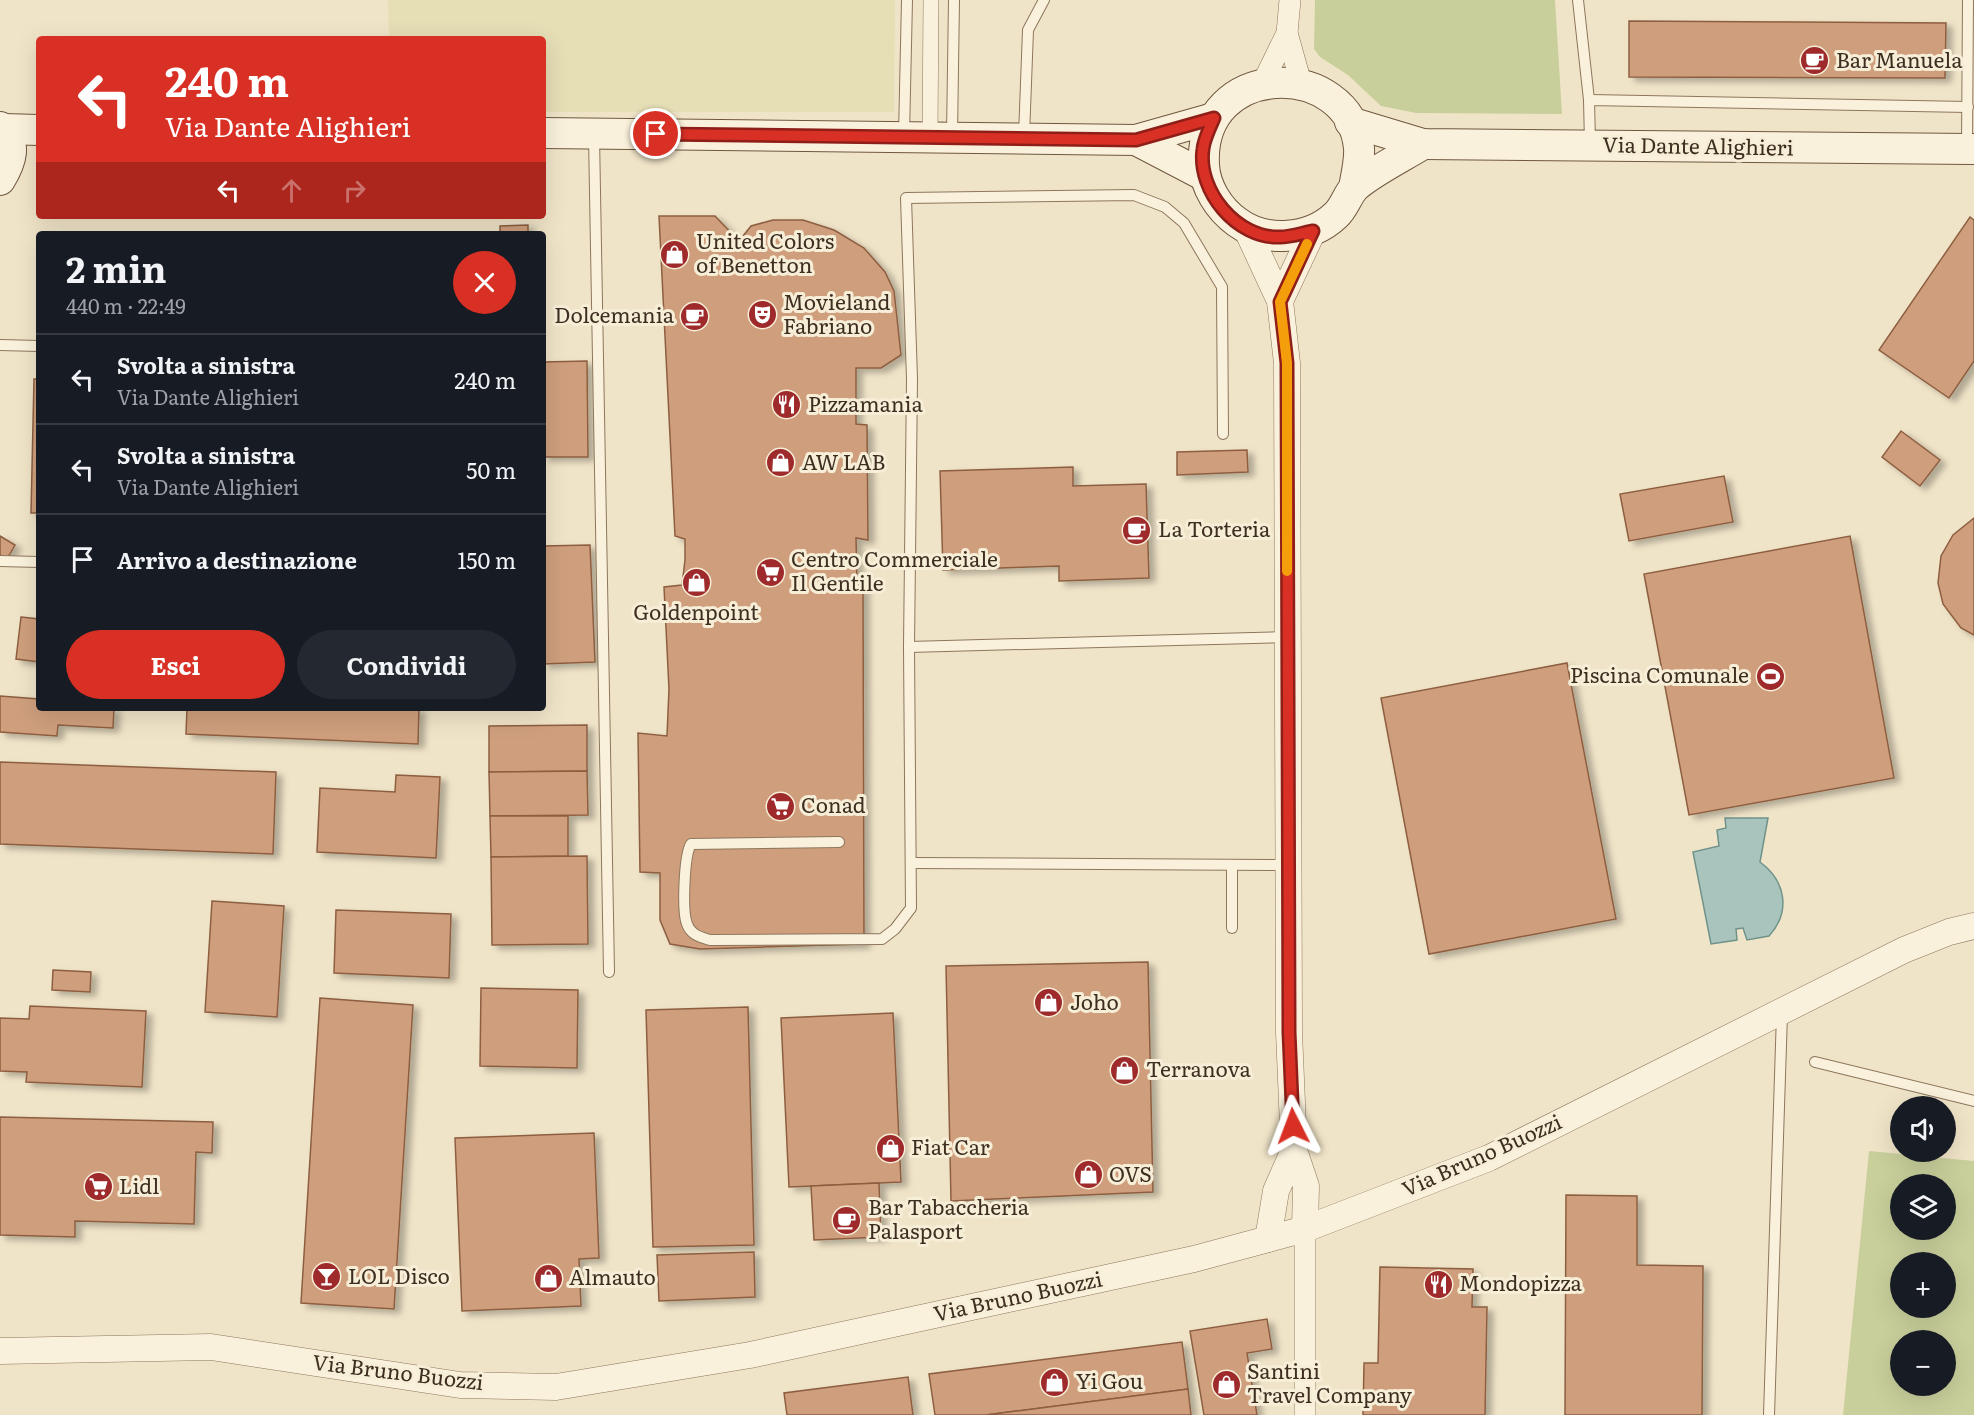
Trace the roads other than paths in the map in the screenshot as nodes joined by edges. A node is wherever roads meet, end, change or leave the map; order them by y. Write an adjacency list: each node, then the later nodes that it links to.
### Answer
1 (907, 0): 19 (lane)
2 (931, 0): 19 (street)
3 (954, 0): 19 (lane)
4 (1044, 0): 20 (lane)
5 (1290, 0): 8 (street)
6 (1578, 0): 11 (lane)
7 (1968, 0): 12 (lane)
8 (1287, 33): 9 (street); 10 (street)
9 (1263, 82): 10 (main road); 13 (main road)
10 (1301, 83): 14 (main road)
11 (1589, 100): 12 (lane); 23 (lane)
12 (1968, 106): 24 (lane)
13 (1214, 118): 21 (main road); 27 (main road)
14 (1350, 122): 22 (main road, Via Dante Alighieri); 28 (main road)
15 (2, 128): 16 (main road); 26 (main road)
16 (36, 130)
17 (546, 133): 18 (main road)
18 (594, 134): 19 (main road); 45 (lane)
19 (929, 138): 20 (main road)
20 (1024, 139): 21 (main road)
21 (1136, 140): 27 (main road)
22 (1423, 144): 23 (main road, Via Dante Alighieri); 28 (main road)
23 (1590, 146): 24 (main road, Via Dante Alighieri)
24 (1970, 149)
25 (36, 150): 26 (main road)
26 (3, 176)
27 (1205, 177): 29 (main road)
28 (1354, 188): 30 (main road)
29 (1247, 230): 30 (main road); 31 (street)
30 (1313, 231): 31 (street)
31 (1280, 302): 37 (street)
32 (0, 345): 33 (lane)
33 (36, 346)
34 (1223, 434): 38 (lane)
35 (0, 561): 36 (lane)
36 (36, 562)
37 (1288, 637): 38 (lane); 42 (street)
38 (909, 647): 40 (lane)
39 (839, 842): 40 (lane)
40 (911, 863): 41 (lane)
41 (1232, 865): 42 (lane); 44 (lane)
42 (1288, 865): 49 (street)
43 (1974, 926): 46 (street, Via Bruno Buozzi)
44 (1232, 928)
45 (609, 972)
46 (1782, 1012): 50 (street, Via Bruno Buozzi); 54 (lane)
47 (1815, 1062): 48 (lane)
48 (1974, 1101)
49 (1294, 1150): 50 (street); 51 (street)
50 (1305, 1228): 51 (street, Via Bruno Buozzi); 53 (street)
51 (1268, 1239): 52 (street, Via Bruno Buozzi)
52 (0, 1351)
53 (1305, 1415)
54 (1769, 1415)

